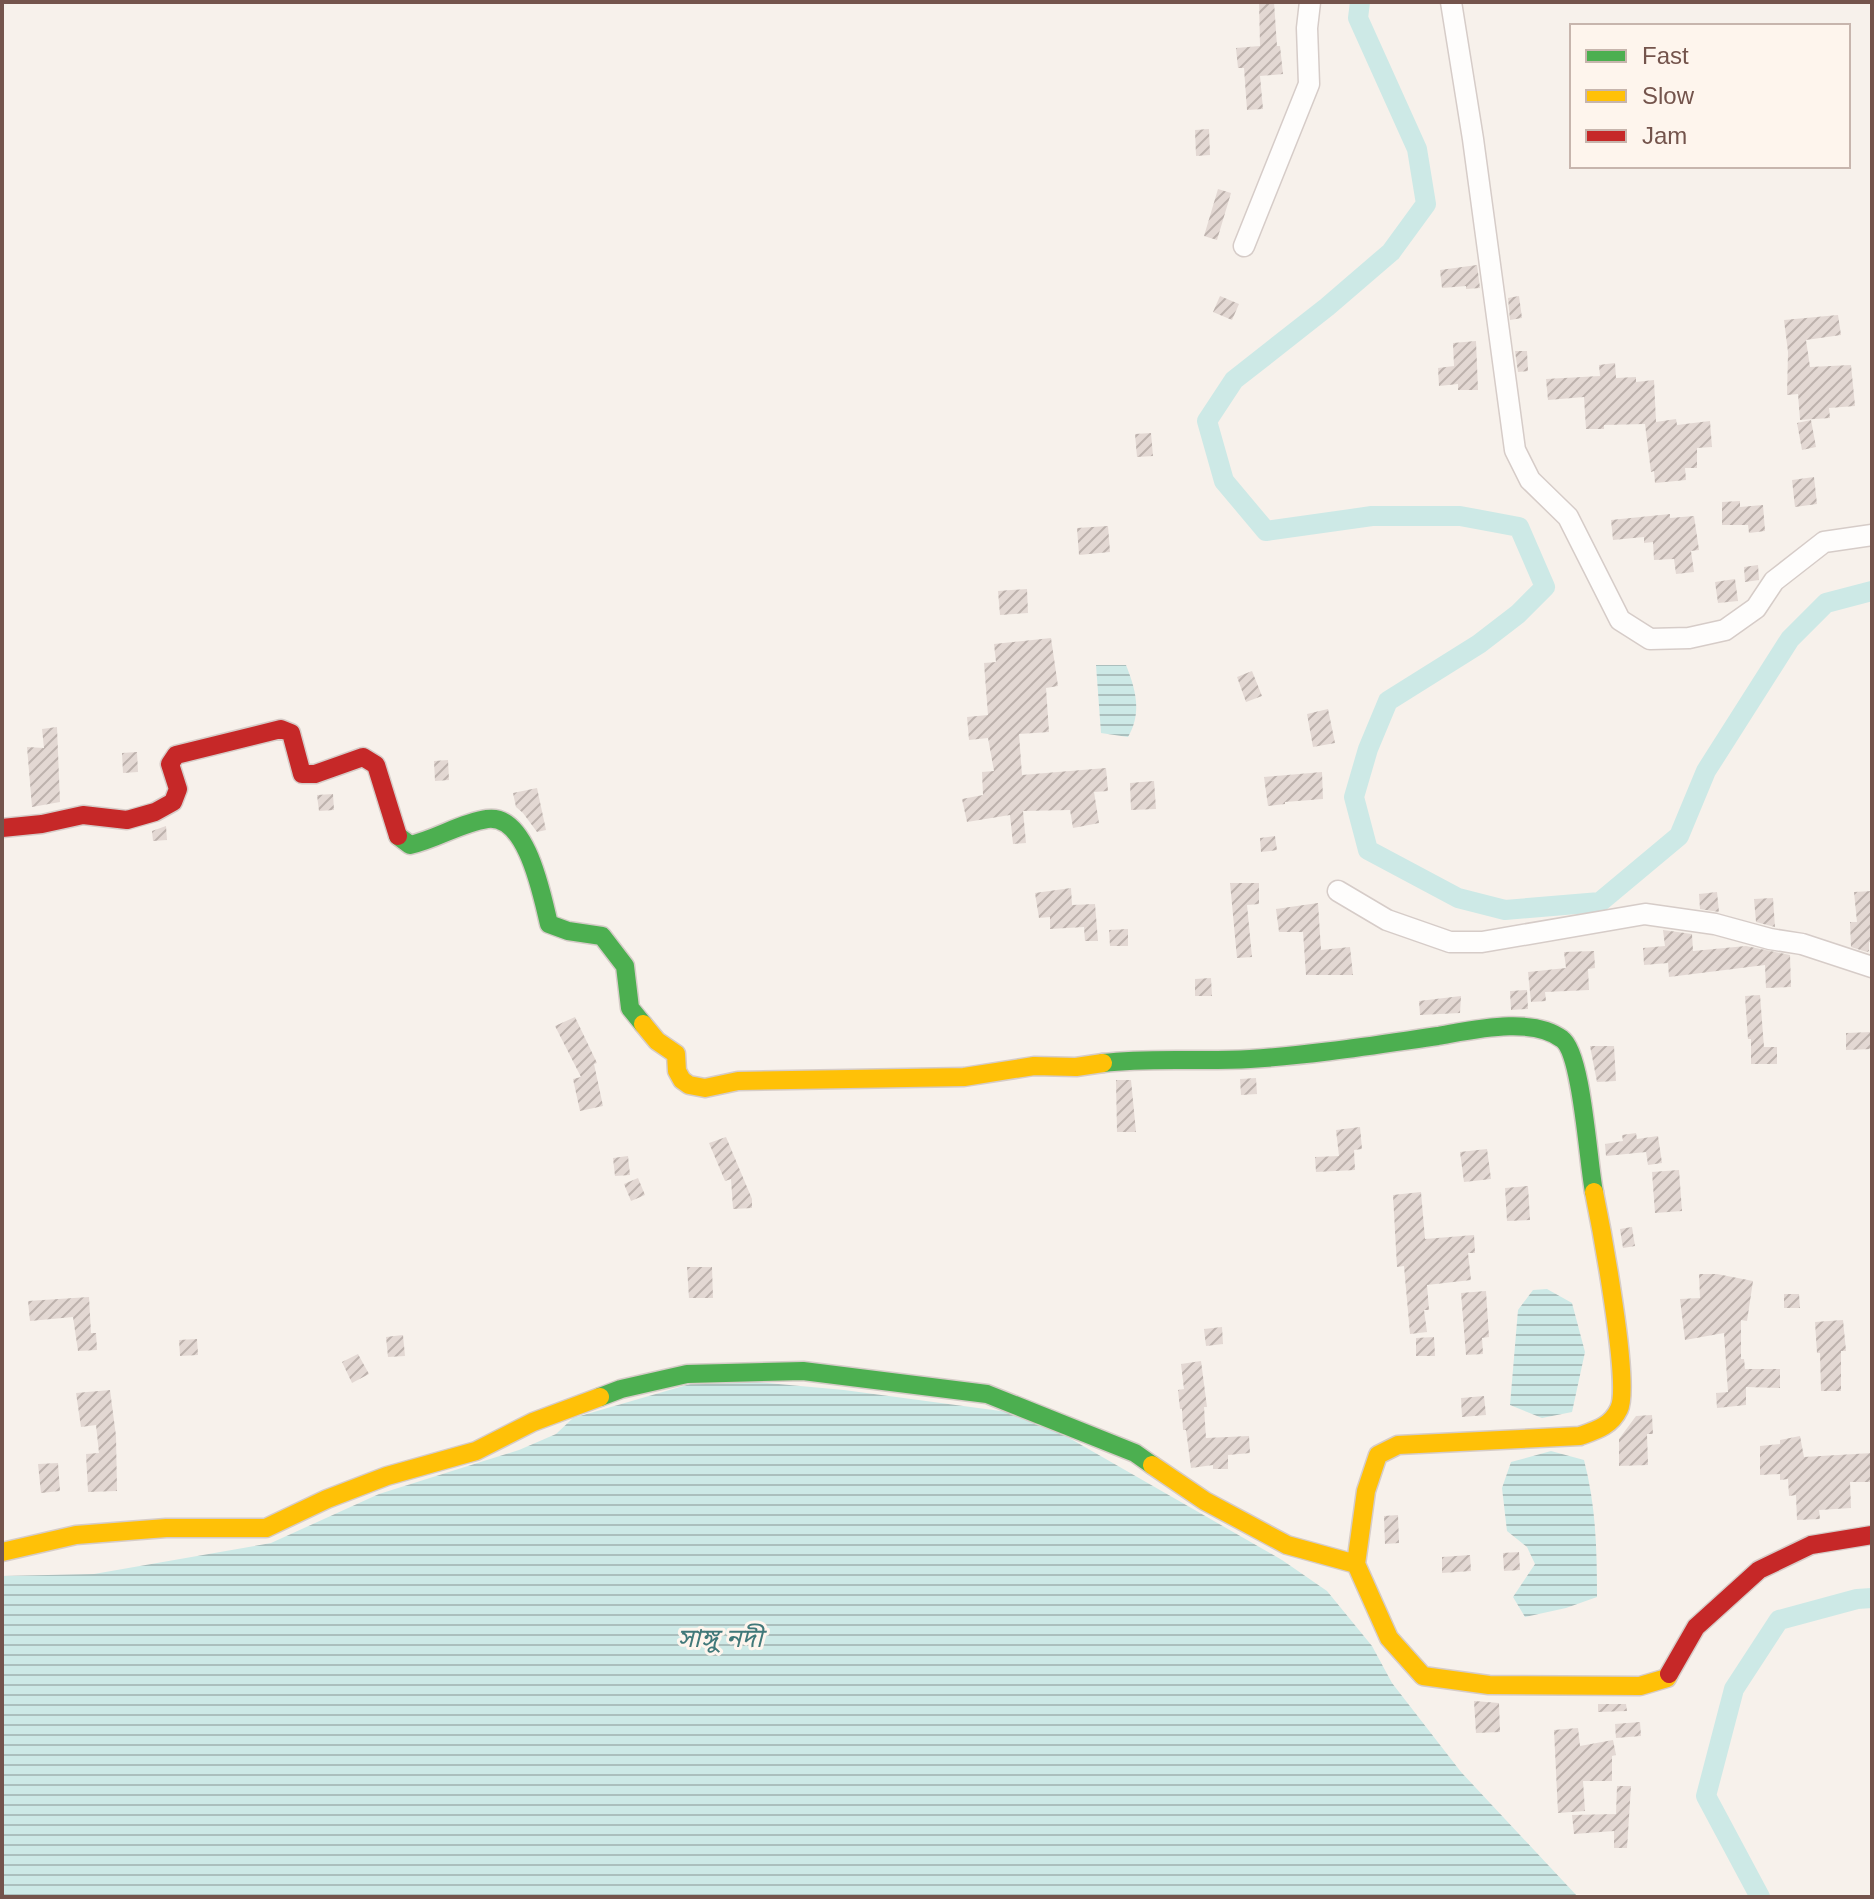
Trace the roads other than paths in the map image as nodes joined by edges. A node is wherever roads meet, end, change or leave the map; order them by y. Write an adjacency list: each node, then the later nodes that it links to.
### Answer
1 (1310, 2): 3 (street)
2 (1451, 2): 4 (street)
3 (1244, 246)
4 (1872, 535)
5 (2, 828): 10 (street)
6 (1338, 891): 7 (street)
7 (1872, 967)
8 (1872, 1535): 10 (street)
9 (2, 1552): 10 (street)
10 (1356, 1564)

